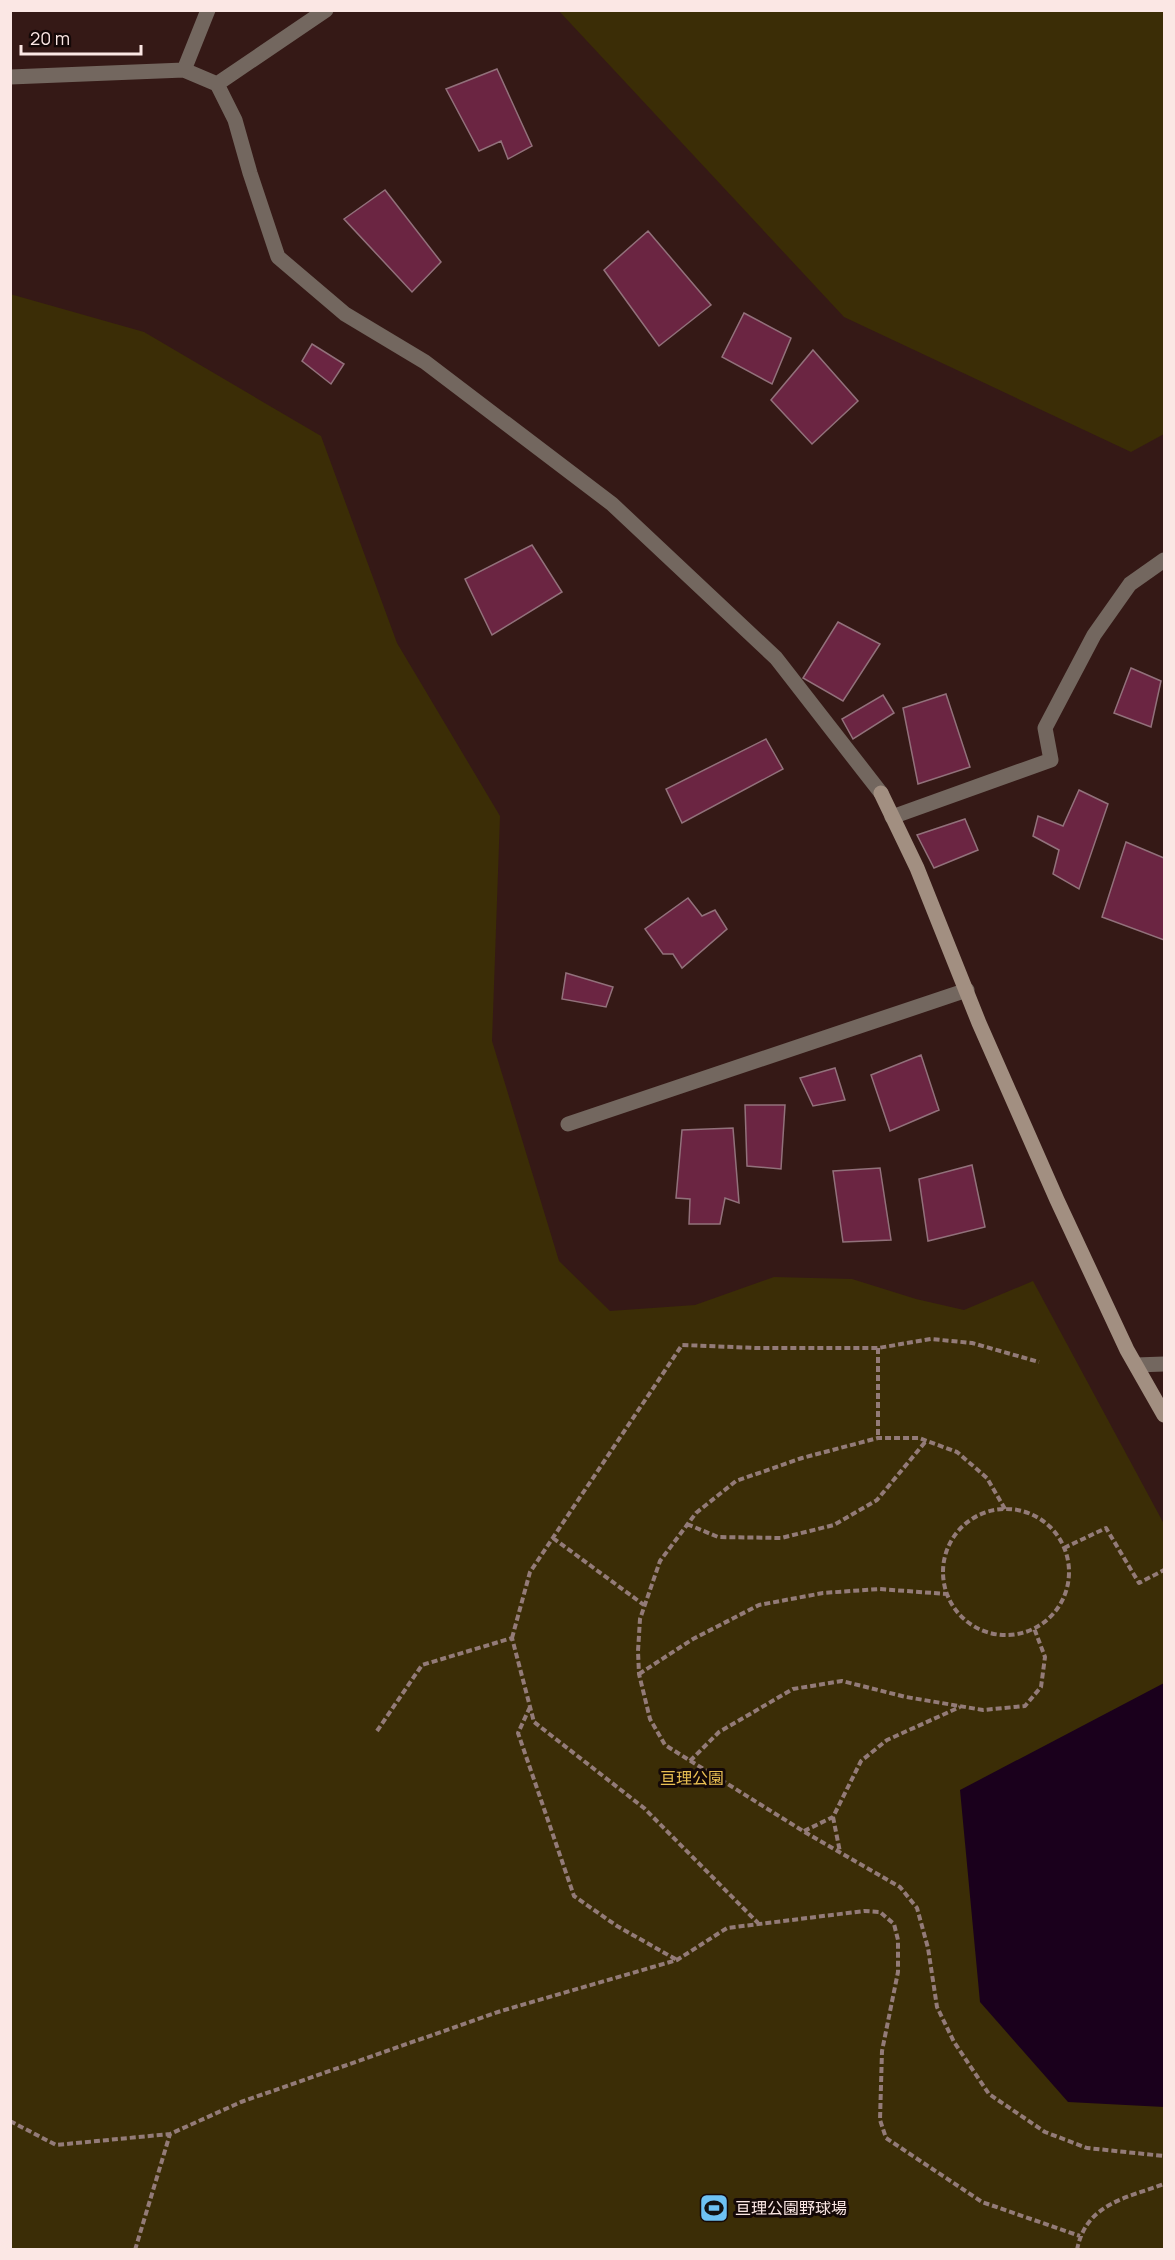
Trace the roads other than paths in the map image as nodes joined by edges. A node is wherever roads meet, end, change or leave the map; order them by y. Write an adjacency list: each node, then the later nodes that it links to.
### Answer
1 (208, 10): 3 (street)
2 (326, 10): 5 (street)
3 (184, 70): 4 (street); 5 (street)
4 (10, 77)
5 (217, 84): 7 (street)
6 (1164, 560): 7 (street)
7 (892, 817): 8 (street)
8 (967, 990): 9 (street); 11 (street)
9 (568, 1124)
10 (1164, 1364): 11 (street)
11 (1136, 1365): 12 (street)
12 (1164, 1415)

